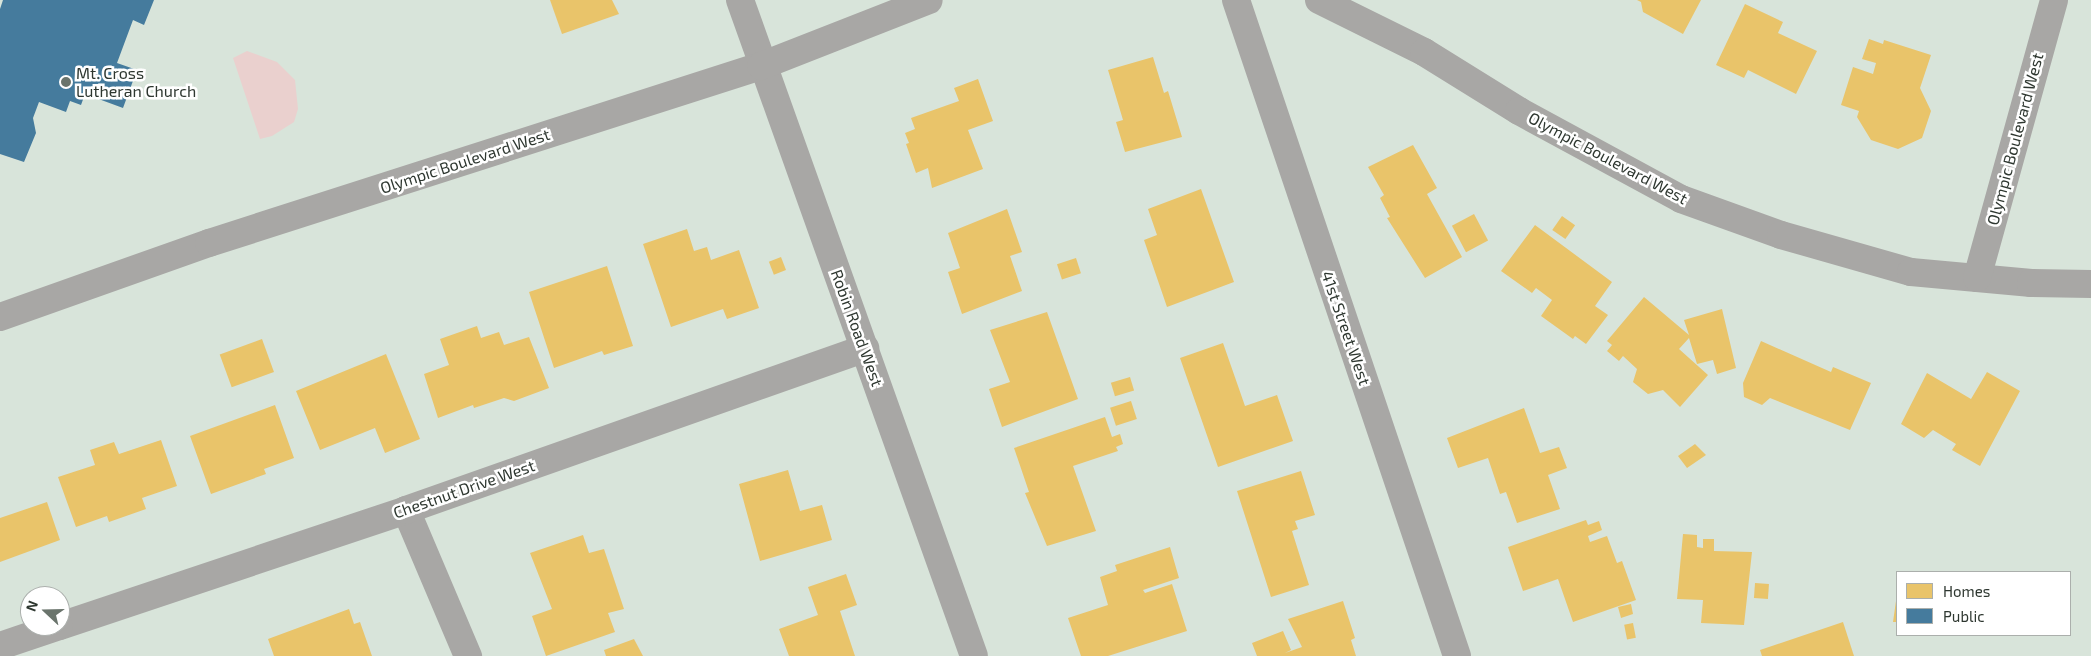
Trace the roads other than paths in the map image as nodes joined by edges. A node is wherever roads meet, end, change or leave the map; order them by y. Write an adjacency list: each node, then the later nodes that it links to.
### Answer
1 (740, 0): 6 (street, Robin Road West)
2 (929, 0): 6 (street, Olympic Boulevard West)
3 (1236, 0): 17 (street, 41st Street West)
4 (1319, 0): 7 (street, Olympic Boulevard West)
5 (2054, 0): 7 (street, Olympic Boulevard West)
6 (761, 66): 9 (street, Olympic Boulevard West); 10 (street, Robin Road West)
7 (1976, 278): 8 (street, Olympic Boulevard West)
8 (2091, 284)
9 (0, 317)
10 (865, 348): 11 (street, Chestnut Drive West); 16 (street, Robin Road West)
11 (406, 510): 12 (street, Chestnut Drive West); 15 (street)
12 (70, 622)
13 (30, 636): 14 (street, Chestnut Drive West)
14 (0, 646)
15 (468, 656)
16 (974, 656)
17 (1457, 656)

